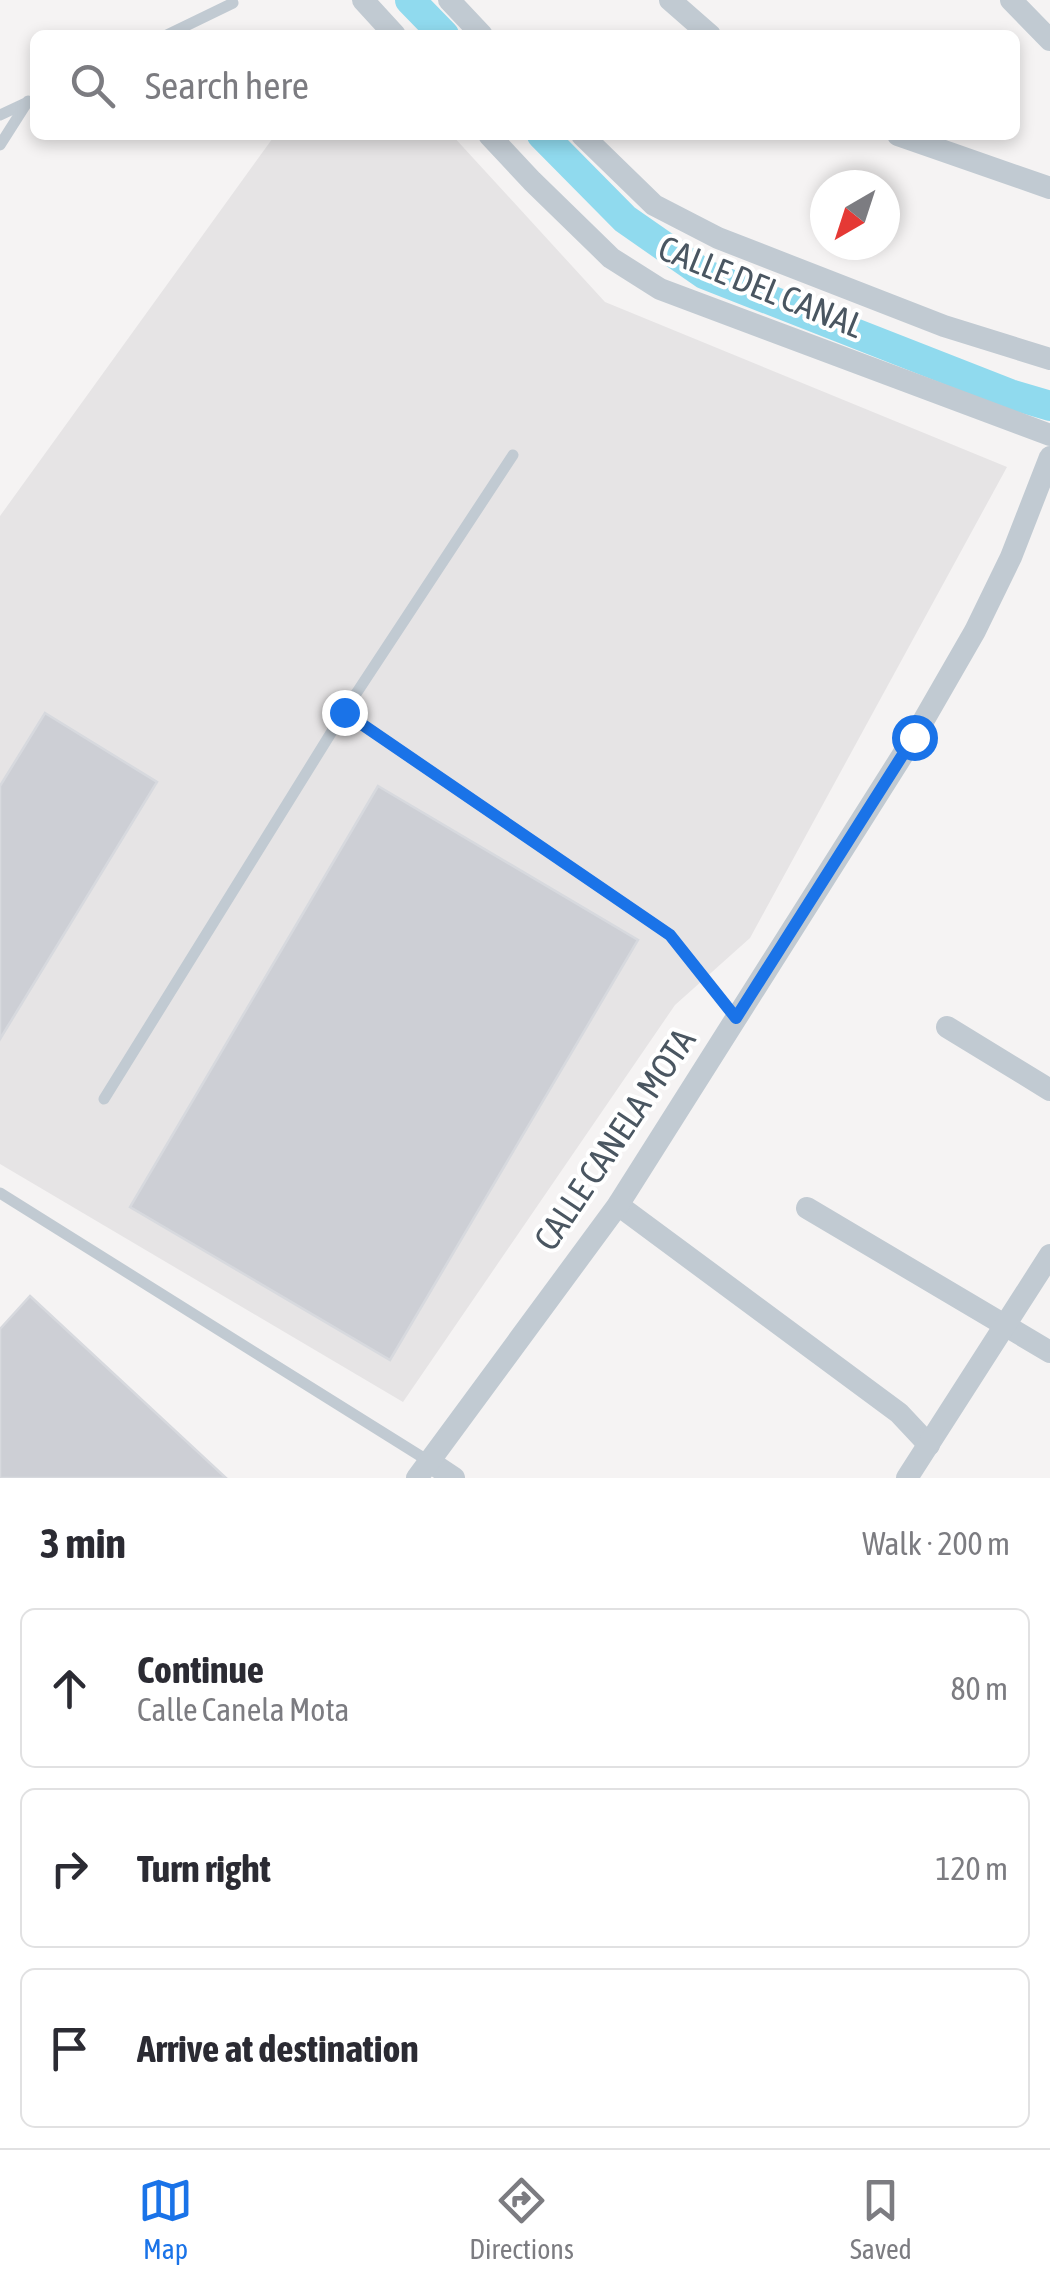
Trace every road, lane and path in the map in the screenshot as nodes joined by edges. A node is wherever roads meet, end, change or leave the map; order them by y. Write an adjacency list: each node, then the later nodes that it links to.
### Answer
1 (363, 0): 7 (street)
2 (448, 0): 8 (street)
3 (670, 0): 9 (street)
4 (1011, 0): 10 (street)
5 (233, 4): 6 (lane)
6 (178, 30)
7 (391, 30)
8 (477, 30)
9 (704, 30)
10 (1050, 40)
11 (30, 101): 13 (lane)
12 (30, 103): 17 (lane)
13 (0, 115)
14 (494, 140): 20 (street, CALLE DEL CANAL)
15 (587, 140): 19 (street)
16 (912, 140): 18 (street)
17 (0, 145)
18 (1050, 188)
19 (1050, 360)
20 (1050, 435)
21 (513, 455): 23 (lane)
22 (1050, 457): 24 (street, CALLE CANELA MOTA)
23 (344, 712): 24 (lane); 27 (lane)
24 (736, 1018): 29 (street, CALLE CANELA MOTA)
25 (947, 1027): 26 (street)
26 (1050, 1090)
27 (104, 1099)
28 (0, 1193): 35 (lane)
29 (618, 1205): 34 (street); 35 (street, CALLE CANELA MOTA)
30 (807, 1208): 32 (street)
31 (1050, 1255): 32 (street)
32 (1004, 1324): 33 (street); 34 (street)
33 (1050, 1352)
34 (929, 1445): 37 (street)
35 (423, 1470): 36 (street)
36 (454, 1478)
37 (907, 1478)

